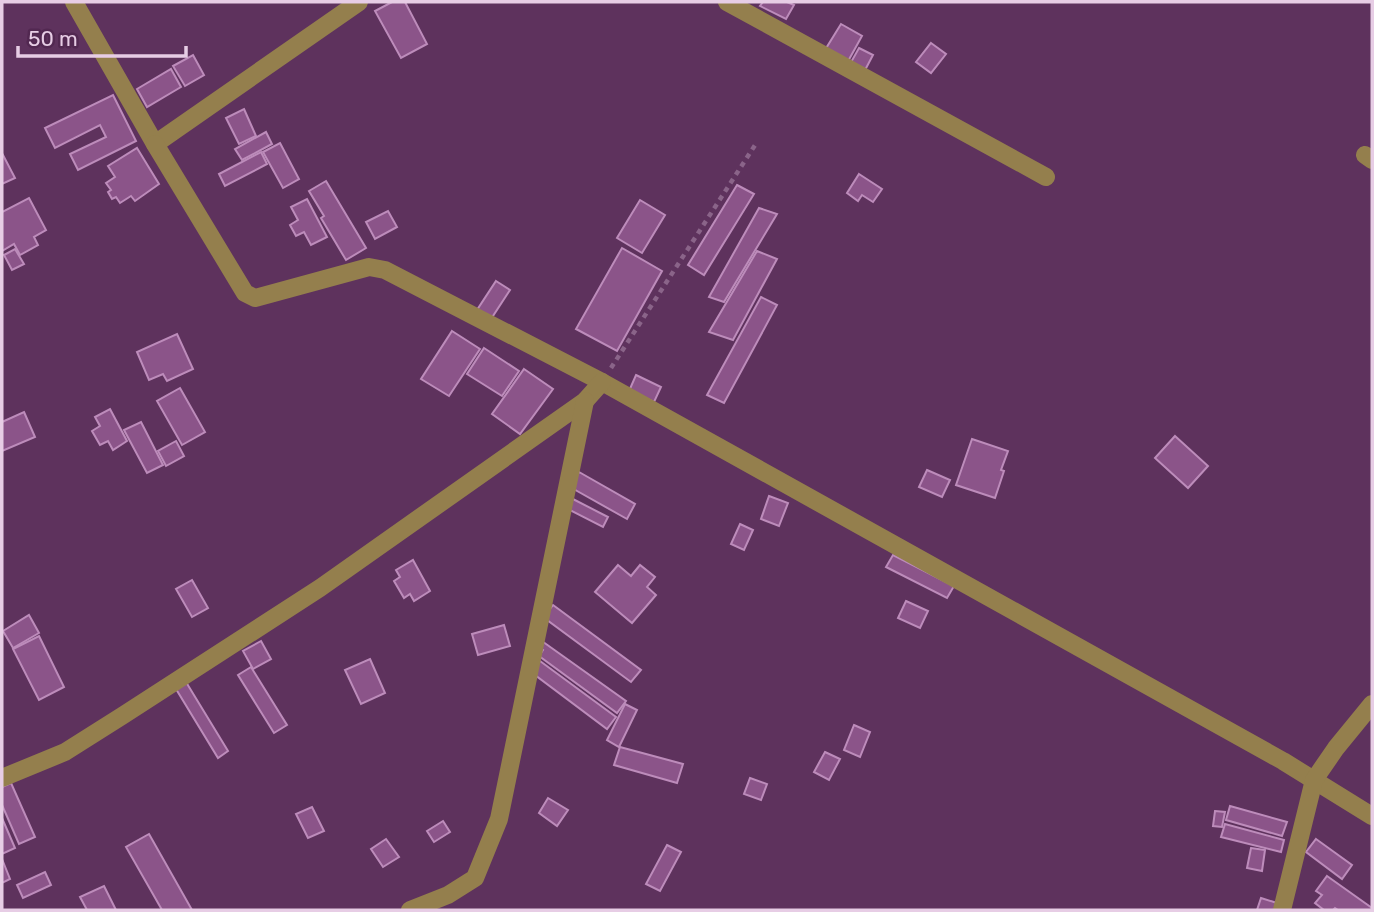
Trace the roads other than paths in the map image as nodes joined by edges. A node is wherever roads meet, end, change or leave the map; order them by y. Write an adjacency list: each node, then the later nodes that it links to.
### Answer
1 (74, 2): 4 (street)
2 (359, 2): 4 (street)
3 (727, 2): 5 (street)
4 (155, 144): 6 (street)
5 (1046, 177)
6 (602, 382): 7 (street); 10 (street)
7 (585, 401): 9 (street); 12 (street)
8 (1372, 704): 10 (street)
9 (2, 778)
10 (1314, 780): 11 (street); 13 (street)
11 (1372, 816)
12 (410, 910)
13 (1282, 910)

